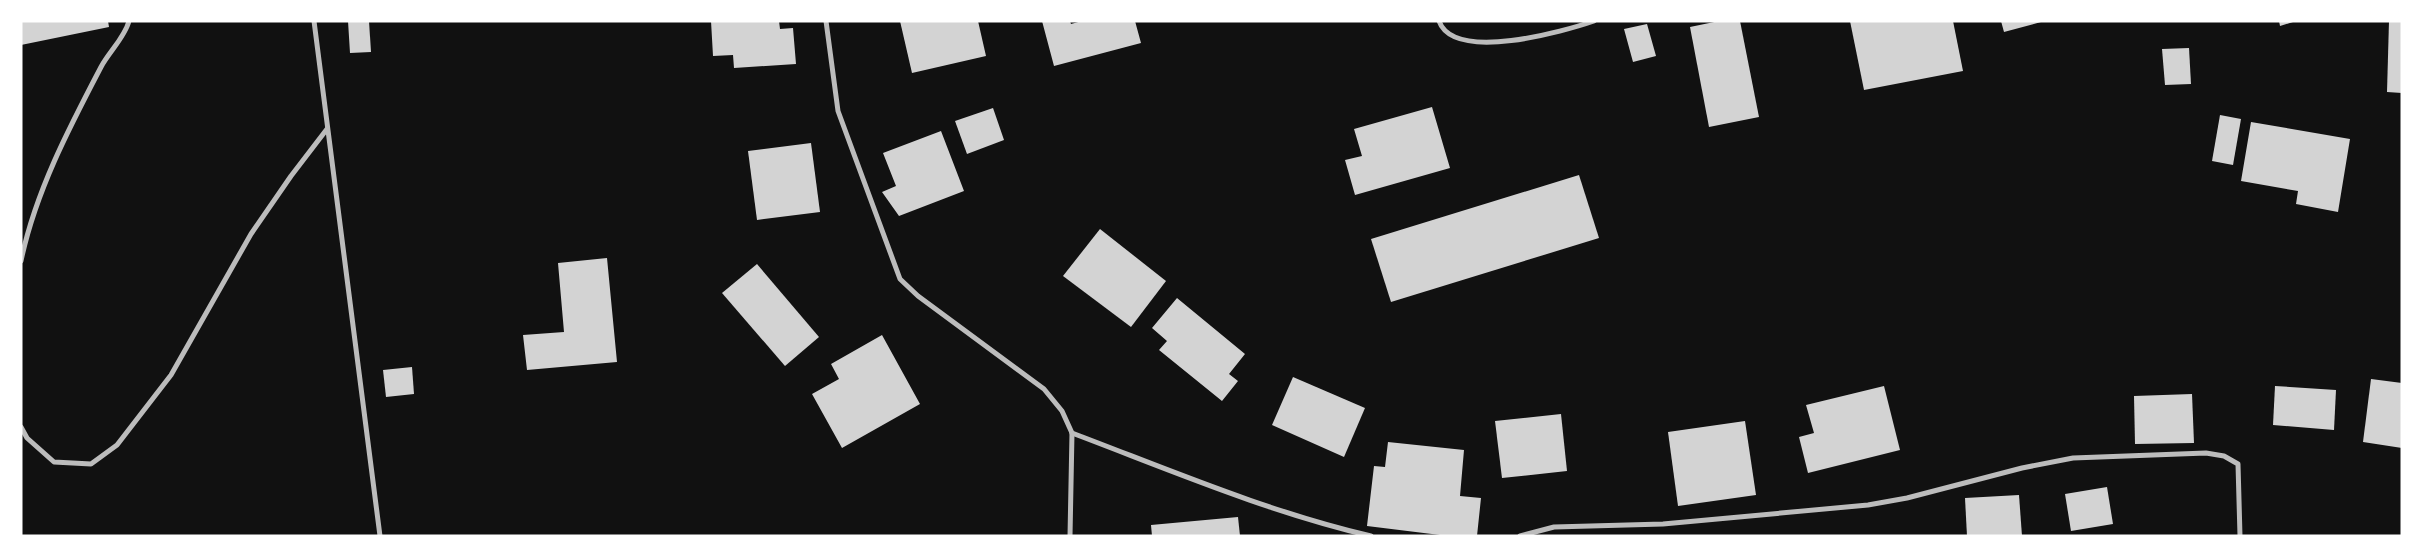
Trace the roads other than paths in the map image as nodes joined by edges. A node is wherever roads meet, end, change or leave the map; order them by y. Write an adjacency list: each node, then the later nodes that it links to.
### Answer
1 (129, 21): 7 (street)
2 (314, 21): 6 (street)
3 (826, 21): 9 (street)
4 (1440, 21): 5 (street)
5 (1594, 21)
6 (327, 129): 8 (street); 10 (street)
7 (21, 261)
8 (21, 426)
9 (1072, 433): 11 (street); 12 (street)
10 (380, 536)
11 (1070, 536)
12 (1371, 536)
13 (1520, 536): 14 (street)
14 (2240, 536)

